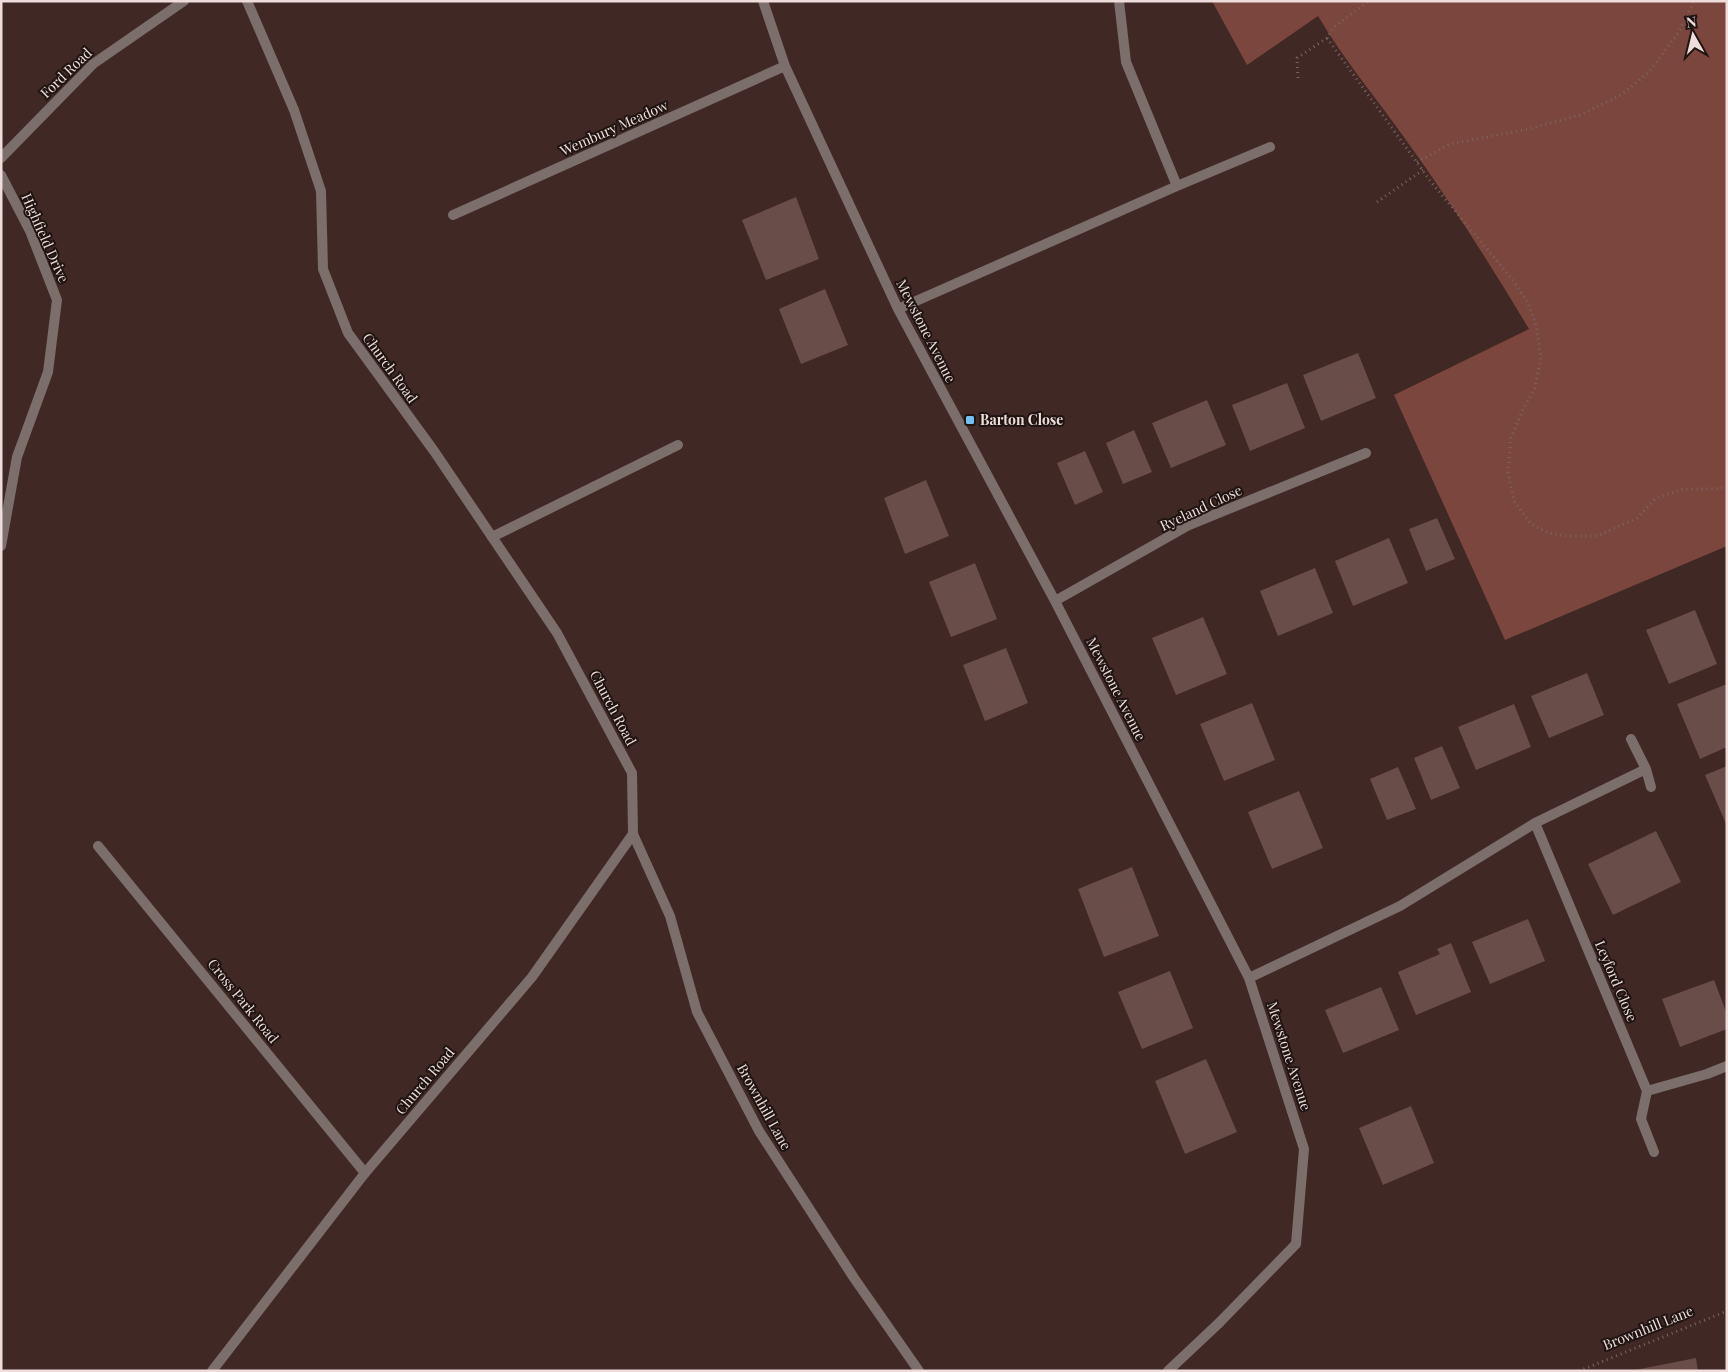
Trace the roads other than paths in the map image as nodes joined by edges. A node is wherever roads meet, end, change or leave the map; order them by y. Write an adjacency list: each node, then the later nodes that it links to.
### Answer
1 (184, 1): 7 (street, Ford Road)
2 (247, 1): 14 (street, Church Road)
3 (763, 1): 5 (street, Mewstone Avenue)
4 (1119, 1): 9 (street)
5 (785, 66): 10 (street, Wembury Meadow); 11 (street, Mewstone Avenue)
6 (1270, 147): 9 (street)
7 (1, 158)
8 (1, 176): 15 (street, Highfield Drive)
9 (1177, 186): 11 (street)
10 (453, 215)
11 (898, 309): 16 (street, Mewstone Avenue)
12 (678, 445): 14 (street)
13 (1366, 453): 16 (street, Ryeland Close)
14 (492, 537): 21 (street, Church Road)
15 (1, 546)
16 (1055, 601): 23 (street, Mewstone Avenue)
17 (1631, 739): 18 (street)
18 (1646, 769): 19 (street); 20 (street)
19 (1651, 787)
20 (1535, 823): 23 (street); 25 (street, Leyford Close)
21 (632, 834): 27 (street, Church Road); 29 (street, Brownhill Lane)
22 (98, 846): 27 (street, Cross Park Road)
23 (1249, 978): 30 (street, Mewstone Avenue)
24 (1727, 1066): 25 (street)
25 (1647, 1091): 26 (street)
26 (1654, 1152)
27 (365, 1173): 28 (street, Church Road)
28 (212, 1371)
29 (919, 1371)
30 (1168, 1371)

